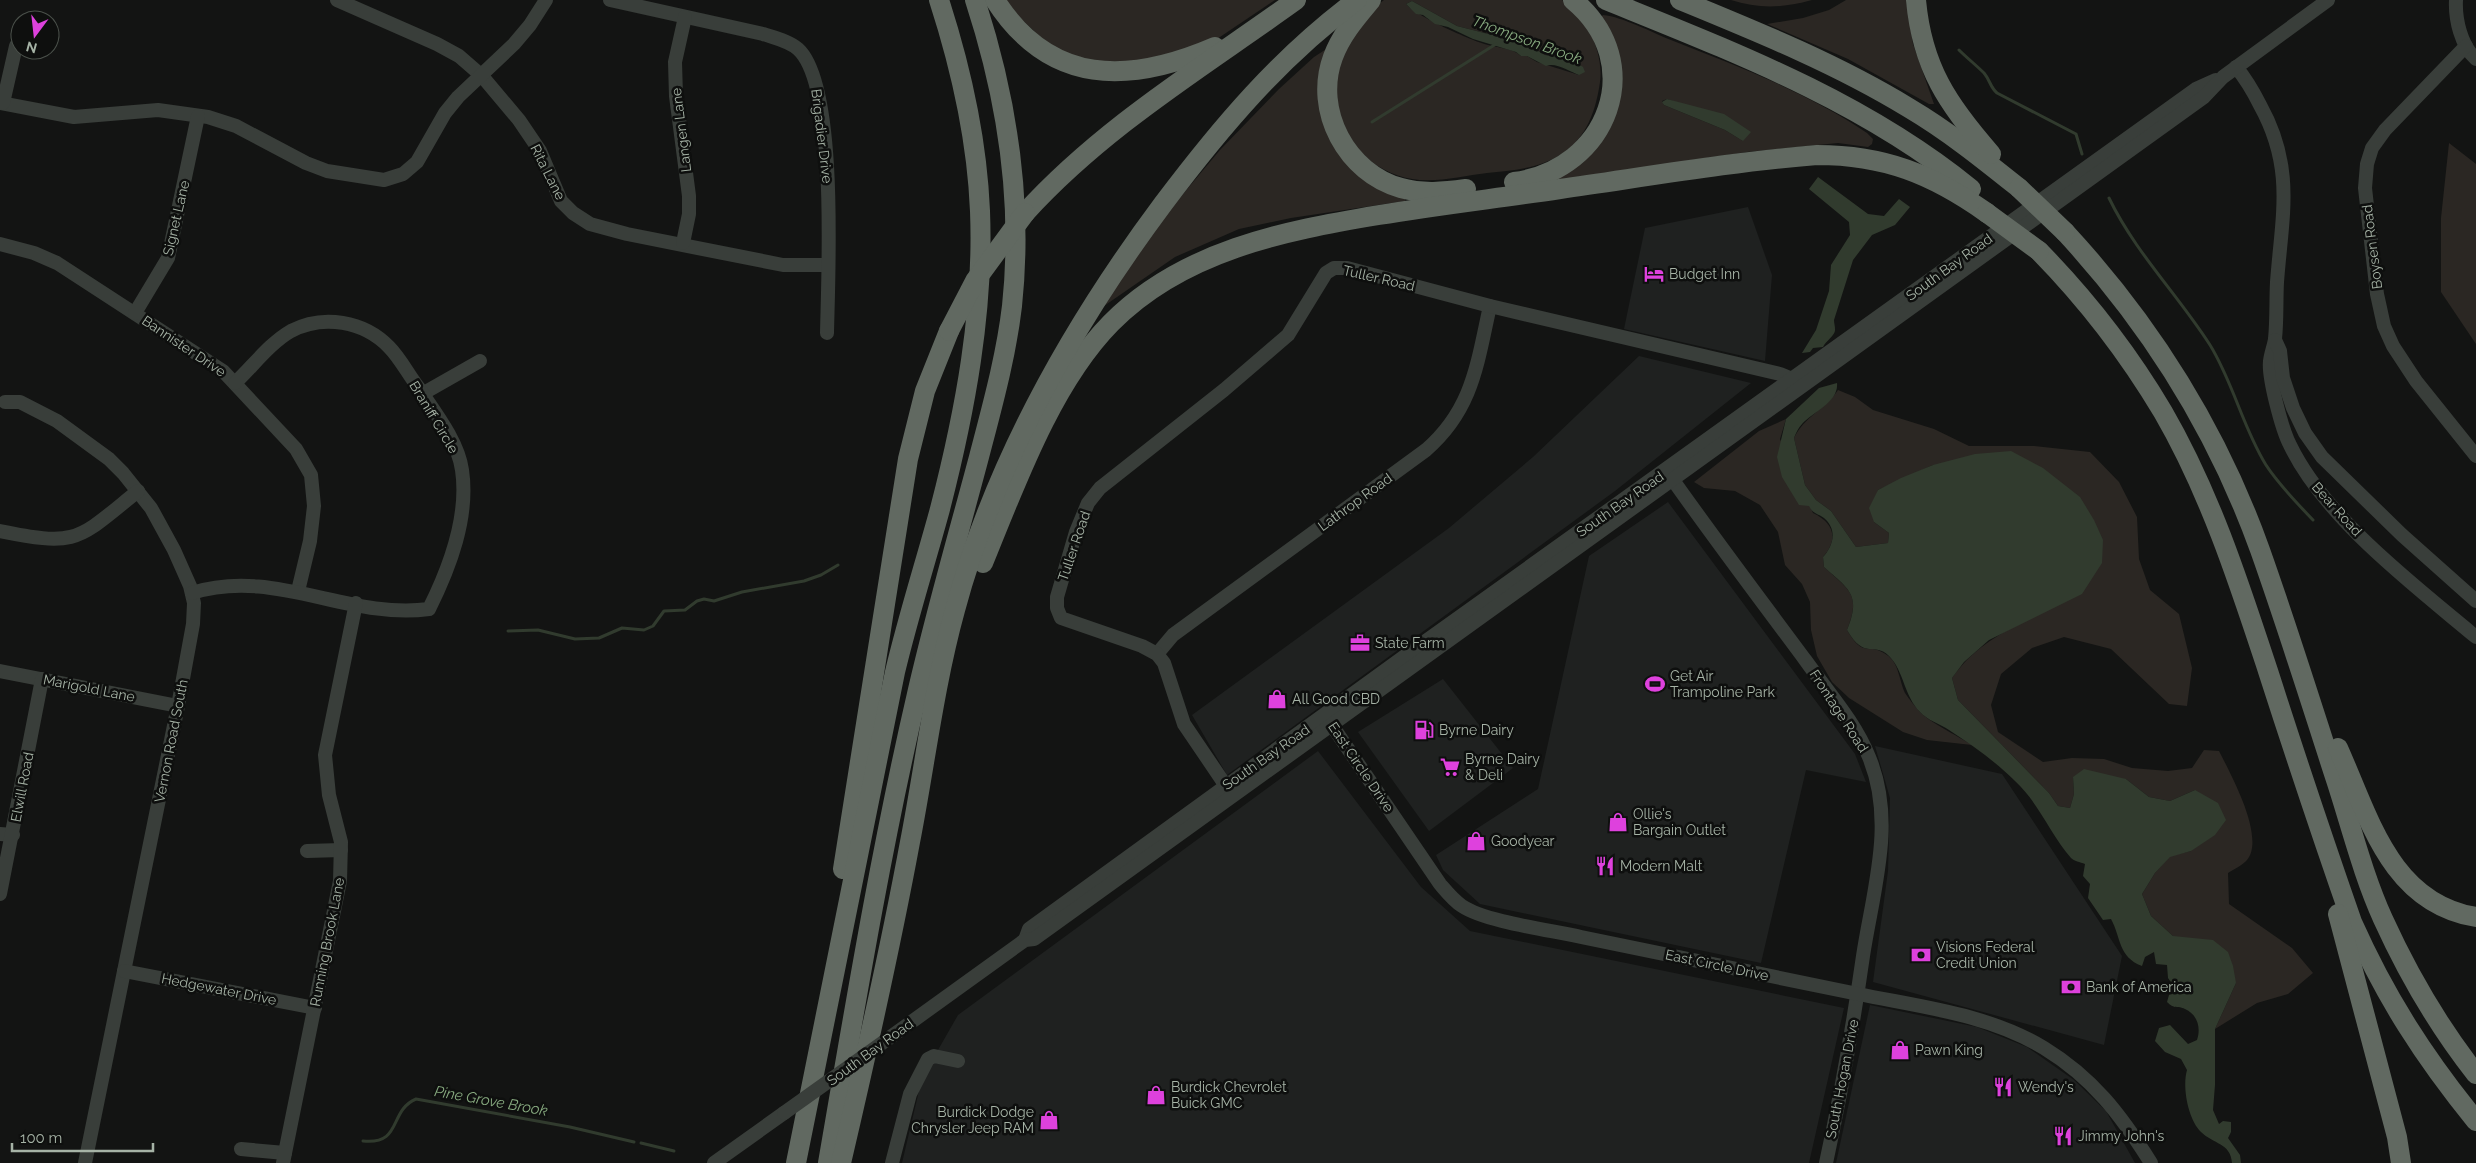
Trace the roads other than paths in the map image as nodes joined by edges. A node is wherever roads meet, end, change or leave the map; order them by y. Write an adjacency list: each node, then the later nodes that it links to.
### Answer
1 (546, 0): 22 (street)
2 (610, 0): 16 (street, Brigadier Drive)
3 (940, 0): 67 (highway)
4 (975, 0): 75 (highway)
5 (995, 0): 17 (highway)
6 (1296, 0): 17 (highway)
7 (1357, 0): 50 (highway)
8 (1371, 0): 9 (highway)
9 (1573, 0)
10 (1606, 0): 26 (highway)
11 (1680, 0): 25 (highway)
12 (1916, 0): 25 (highway)
13 (2328, 0): 21 (street, South Bay Road)
14 (2456, 0): 18 (street)
15 (342, 1): 22 (street, Rita Lane)
16 (685, 17): 27 (street, Langen Lane); 29 (street, Brigadier Drive)
17 (1270, 19): 67 (highway, bridge)
18 (2466, 46): 19 (street); 39 (street, Boysen Road)
19 (2476, 59)
20 (12, 60): 23 (street)
21 (2236, 67): 33 (street, Bear Road); 36 (street, South Bay Road)
22 (482, 76): 24 (street); 27 (street, Rita Lane)
23 (1, 103): 24 (street)
24 (198, 116): 31 (street, Signet Lane)
25 (2020, 188): 48 (highway, bridge)
26 (1990, 210): 50 (highway); 56 (highway, bridge)
27 (683, 243): 29 (street, Rita Lane)
28 (0, 244): 31 (street, Bannister Drive)
29 (828, 266): 32 (street, Brigadier Drive)
30 (1490, 306): 36 (street, Tuller Road); 49 (street, Lathrop Road); 49 (street, Tuller Road)
31 (136, 313): 35 (street, Bannister Drive)
32 (827, 333)
33 (2275, 340): 45 (street, Bear Road); 47 (street, Bear Road)
34 (480, 361): 37 (street)
35 (236, 383): 37 (street, Braniff Circle); 43 (street, Bannister Drive)
36 (1796, 383): 40 (street, South Bay Road)
37 (422, 394): 46 (street, Braniff Circle)
38 (5, 402): 41 (street, Vernon Road South)
39 (2476, 456)
40 (1670, 475): 54 (street, South Bay Road); 64 (street, Frontage Road)
41 (138, 492): 42 (street); 44 (street, Vernon Road South)
42 (0, 531)
43 (298, 591): 44 (street, Braniff Circle); 46 (street, Braniff Circle)
44 (192, 593): 53 (street, Vernon Road South)
45 (2476, 601)
46 (356, 603): 58 (street, Running Brook Lane)
47 (2476, 637)
48 (2292, 646): 61 (highway); 68 (highway)
49 (1156, 654): 55 (street)
50 (943, 660): 76 (highway)
51 (0, 670): 52 (street, Marigold Lane)
52 (42, 679): 53 (street, Marigold Lane); 57 (street, Elwill Road)
53 (178, 706): 63 (street, Vernon Road South)
54 (1328, 720): 55 (street, South Bay Road); 62 (street, South Bay Road); 64 (street, East Circle Drive)
55 (1226, 786): 62 (street, South Bay Road)
56 (2320, 831): 69 (highway); 80 (highway)
57 (6, 834): 60 (street, Elwill Road)
58 (342, 850): 59 (street); 65 (street, Running Brook Lane)
59 (306, 851)
60 (0, 894)
61 (2476, 917)
62 (1025, 940): 73 (street, South Bay Road, bridge)
63 (124, 971): 65 (street, Hedgewater Drive); 72 (street, Vernon Road South)
64 (1858, 994): 78 (street, South Hogan Drive); 79 (street, East Circle Drive)
65 (315, 1008): 71 (street, Running Brook Lane)
66 (958, 1061): 77 (street)
67 (816, 1066): 74 (highway)
68 (2476, 1074)
69 (2476, 1121)
70 (241, 1149): 71 (street)
71 (284, 1158)
72 (85, 1163)
73 (714, 1163)
74 (796, 1163)
75 (828, 1163)
76 (841, 1163)
77 (892, 1163)
78 (1826, 1163)
79 (2151, 1163)
80 (2401, 1163)

